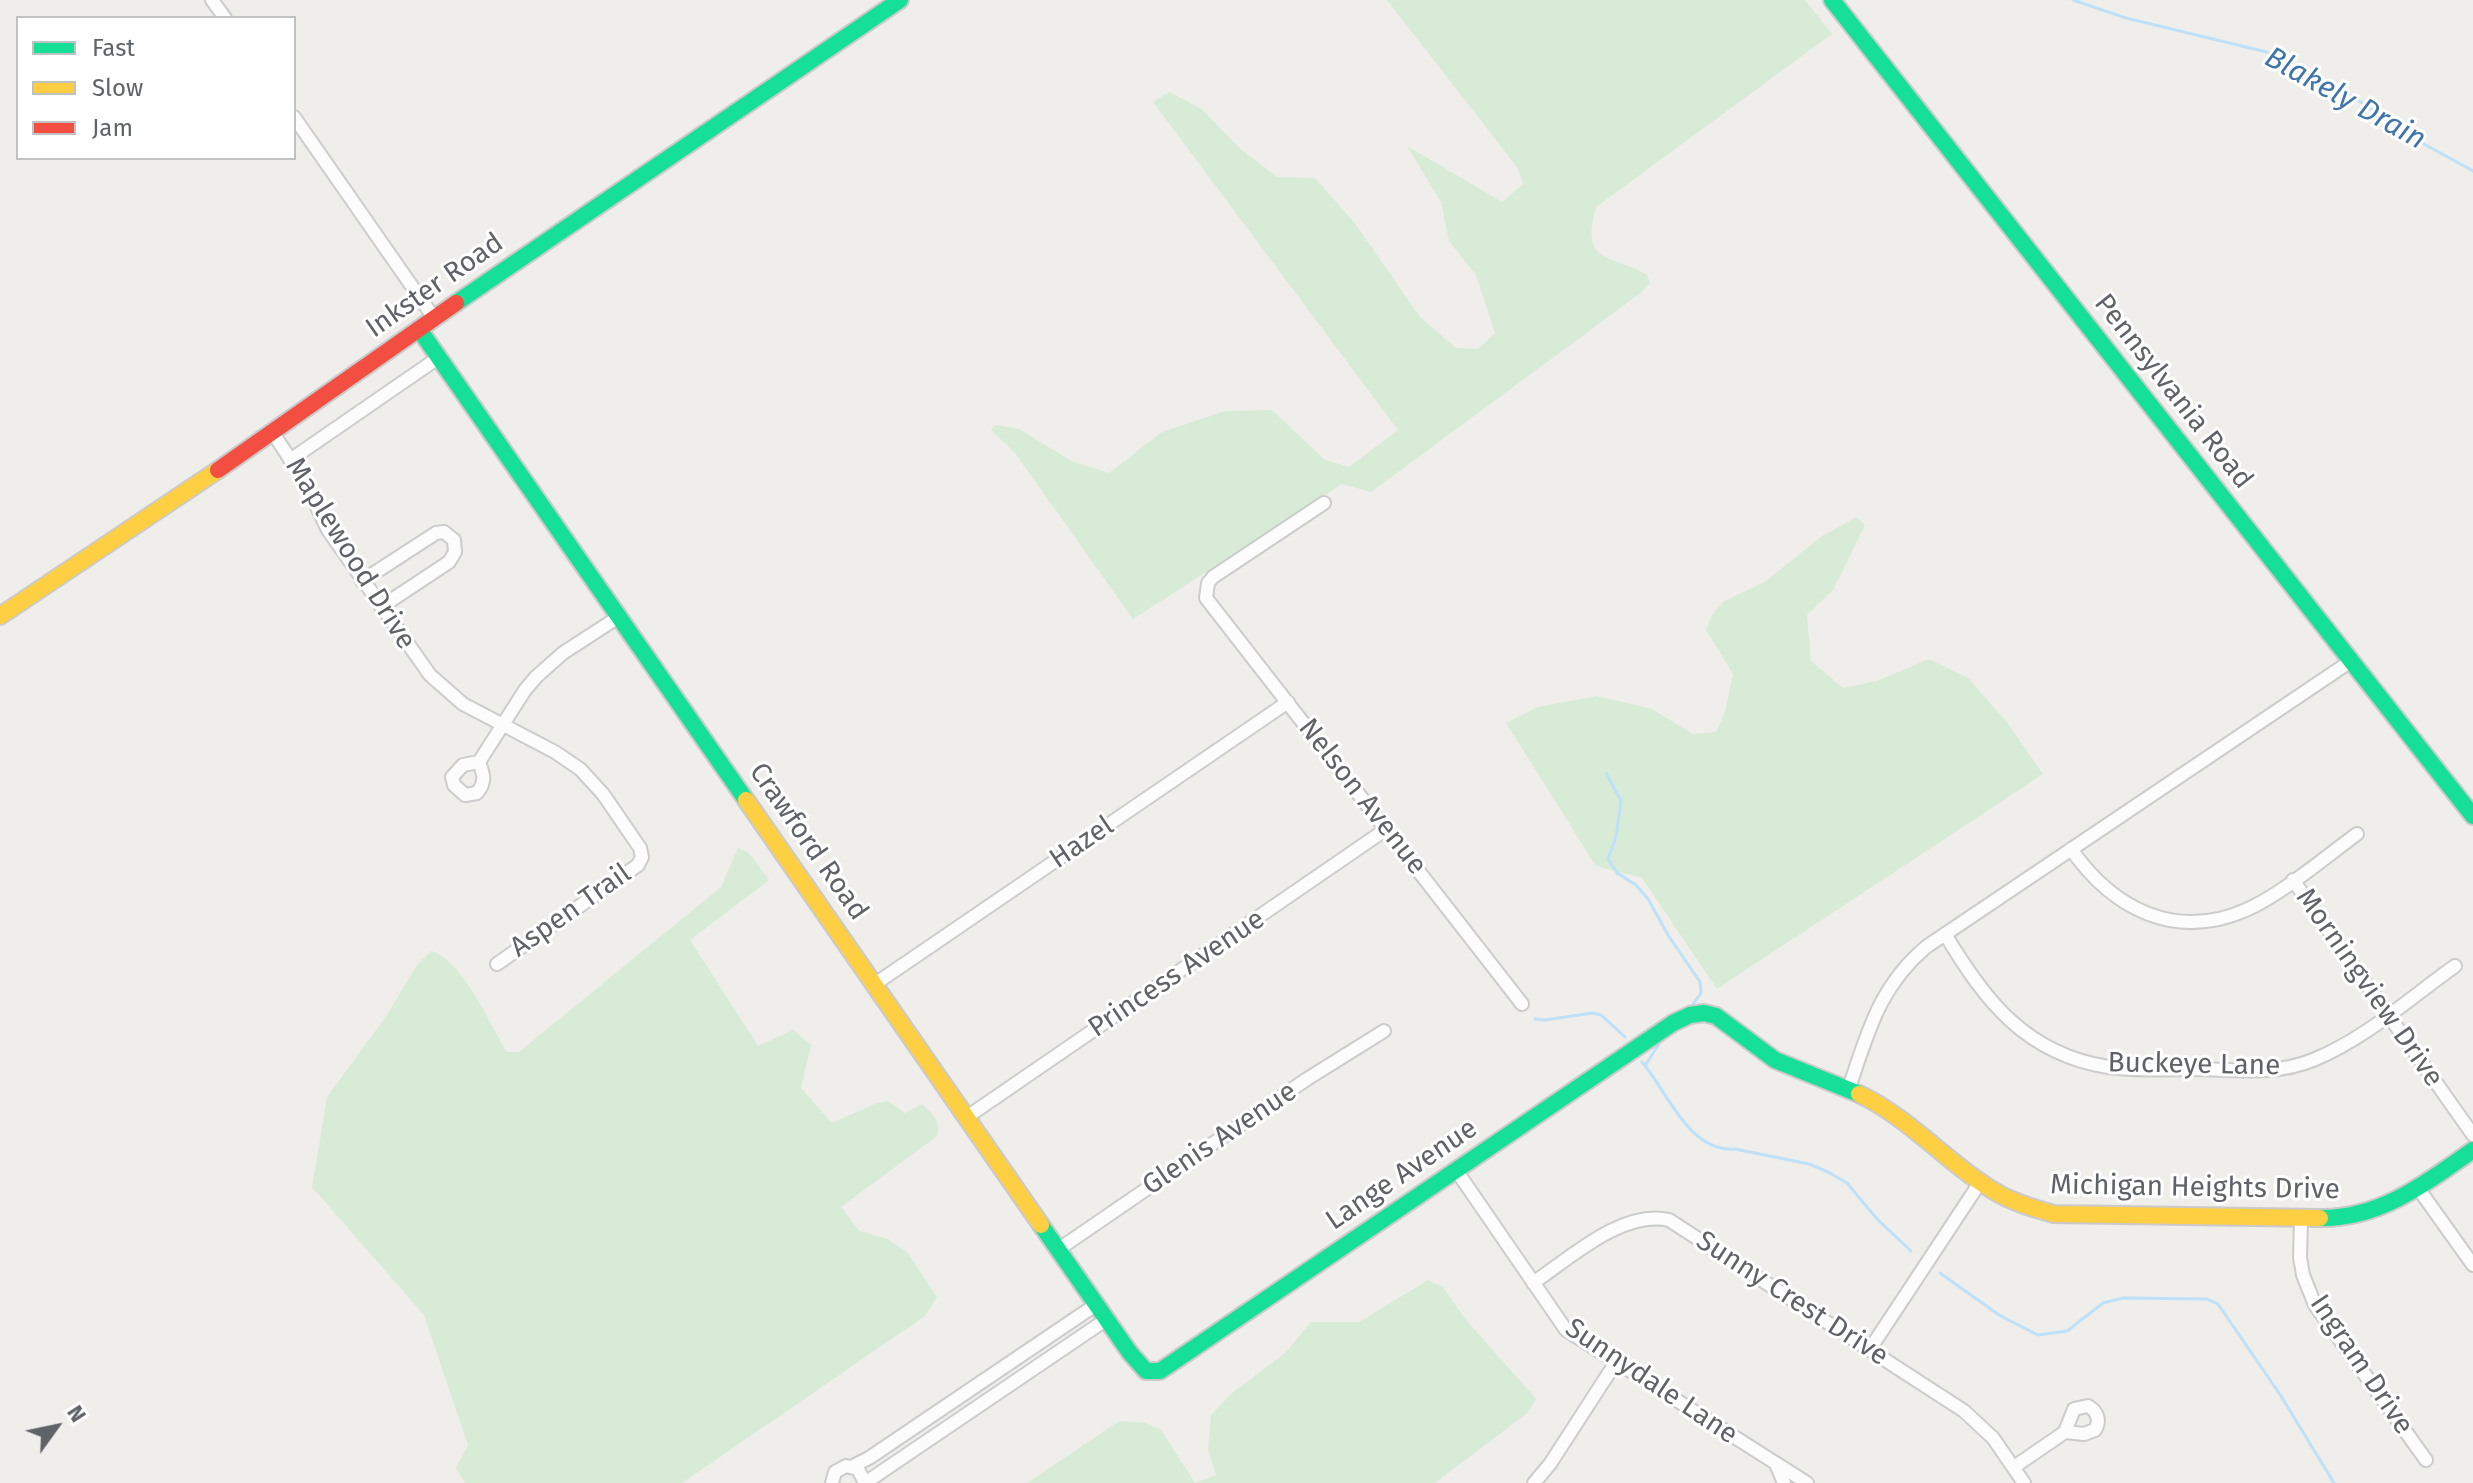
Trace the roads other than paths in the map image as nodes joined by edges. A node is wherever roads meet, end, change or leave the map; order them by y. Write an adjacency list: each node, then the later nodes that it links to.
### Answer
1 (900, 0): 4 (street, Inkster Road)
2 (1832, 0): 14 (street, Pennsylvania Road)
3 (296, 120): 4 (street)
4 (434, 318): 5 (street, Inkster Road)
5 (419, 329): 6 (street, Crawford Road); 7 (street, Inkster Road)
6 (438, 358): 8 (street); 13 (street, Crawford Road)
7 (273, 433): 8 (street, Maplewood Drive); 12 (street, Inkster Road)
8 (290, 460): 10 (street, Maplewood Drive)
9 (1324, 503): 15 (street, Nelson Avenue)
10 (362, 581): 11 (street, Maplewood Drive); 11 (street)
11 (381, 607): 16 (street, Maplewood Drive)
12 (0, 616)
13 (620, 616): 16 (street); 27 (street, Crawford Road)
14 (2351, 661): 18 (street, Pennsylvania Road); 21 (street)
15 (1288, 702): 19 (street, Nelson Avenue); 27 (street, Hazel)
16 (503, 724): 17 (street); 22 (street, Maplewood Drive)
17 (479, 762)
18 (2473, 816)
19 (1385, 830): 28 (street, Nelson Avenue); 33 (street, Princess Avenue)
20 (2357, 834): 23 (street)
21 (2071, 849): 23 (street); 24 (street)
22 (642, 857): 25 (street, Aspen Trail)
23 (2293, 880): 29 (street, Morningview Drive)
24 (1945, 934): 29 (street, Buckeye Lane); 32 (street)
25 (497, 964)
26 (2455, 966): 29 (street, Buckeye Lane)
27 (875, 984): 33 (street, Crawford Road)
28 (1522, 1004)
29 (2388, 1014): 34 (street, Morningview Drive)
30 (1673, 1023): 32 (street, Michigan Heights Drive); 36 (street, Lange Avenue)
31 (1384, 1031): 40 (street, Glenis Avenue)
32 (1849, 1088): 37 (street, Michigan Heights Drive)
33 (967, 1117): 40 (street, Crawford Road)
34 (2473, 1135)
35 (2473, 1150): 38 (street, Michigan Heights Drive)
36 (1456, 1170): 42 (street, Sunnydale Lane); 47 (street, Lange Avenue)
37 (1979, 1184): 39 (street, Michigan Heights Drive); 45 (street)
38 (2418, 1188): 39 (street, Michigan Heights Drive); 41 (street)
39 (2301, 1219): 51 (street, Ingram Drive)
40 (1059, 1249): 43 (street, Crawford Road)
41 (2473, 1265)
42 (1533, 1283): 45 (street, Sunny Crest Drive); 46 (street, Sunnydale Lane)
43 (1097, 1304): 44 (street, Crawford Road); 48 (street)
44 (1107, 1319): 47 (street, Crawford Road); 49 (street)
45 (1870, 1349): 54 (street, Sunny Crest Drive)
46 (1616, 1362): 52 (street, Sunnydale Lane); 57 (street)
47 (1160, 1371)
48 (971, 1389): 49 (street); 53 (street)
49 (982, 1404): 56 (street)
50 (2065, 1432): 54 (street)
51 (2426, 1460)
52 (1776, 1464): 58 (street); 59 (street, Sunnydale Lane)
53 (853, 1466): 55 (street); 56 (street)
54 (2014, 1467): 60 (street, Sunny Crest Drive)
55 (832, 1483)
56 (865, 1483)
57 (1534, 1483)
58 (1784, 1483)
59 (1807, 1483)
60 (2024, 1483)

